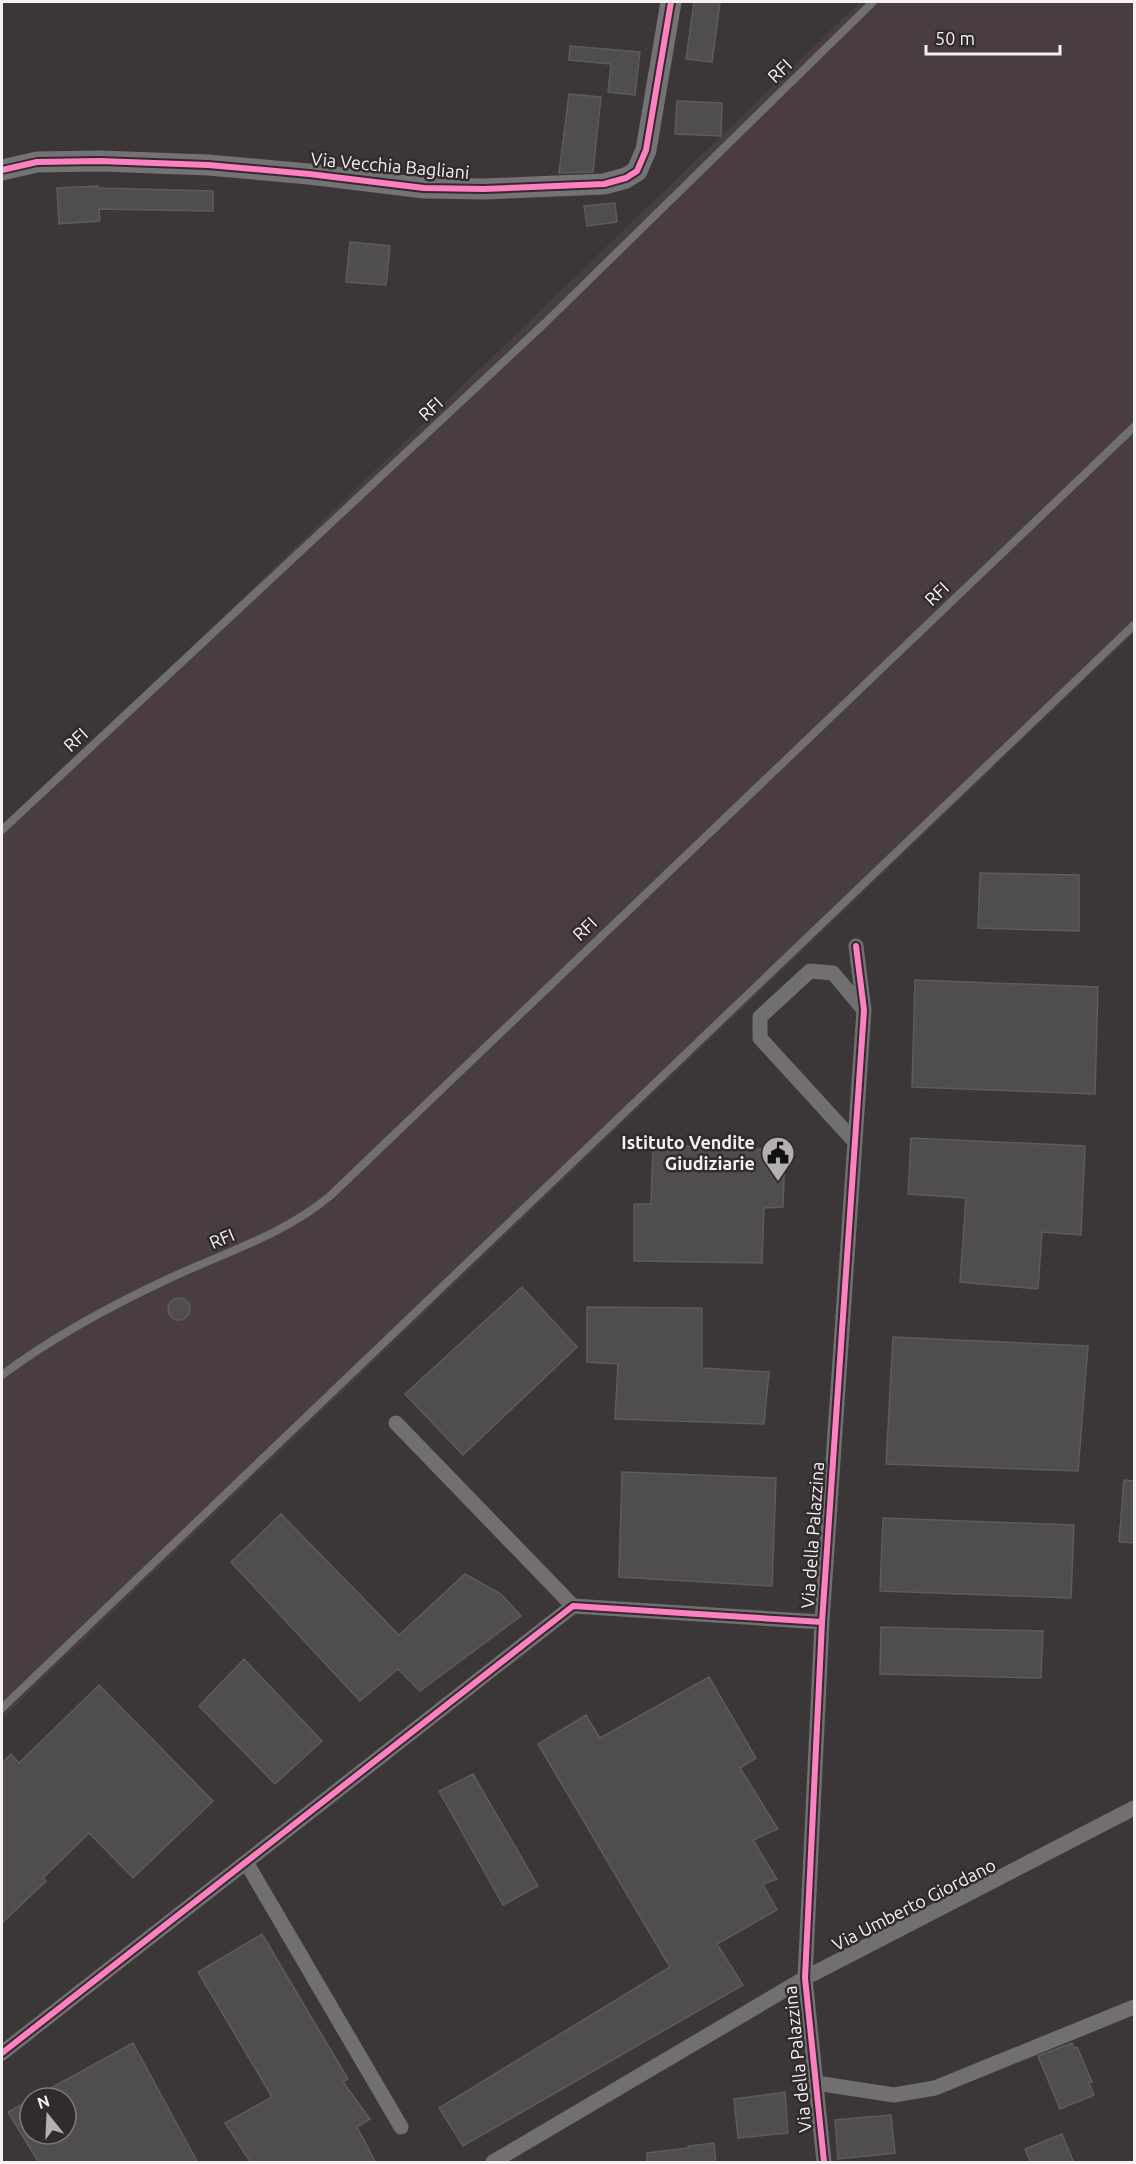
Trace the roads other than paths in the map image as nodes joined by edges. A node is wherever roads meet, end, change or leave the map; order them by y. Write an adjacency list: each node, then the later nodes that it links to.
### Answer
1 (671, 2): 3 (street, Via Vecchia Bagliani)
2 (873, 2): 6 (lane, RFI)
3 (2, 170)
4 (1134, 427): 10 (lane, RFI)
5 (1134, 625): 14 (lane)
6 (2, 830)
7 (856, 946): 8 (street, Via della Palazzina)
8 (864, 1010): 9 (street, Via della Palazzina); 9 (street)
9 (855, 1142): 13 (street, Via della Palazzina)
10 (2, 1375)
11 (396, 1423): 12 (street)
12 (573, 1606): 13 (street); 16 (street)
13 (822, 1622): 17 (street, Via della Palazzina)
14 (2, 1708)
15 (1134, 1808): 17 (street, Via Umberto Giordano)
16 (246, 1862): 19 (street); 21 (street)
17 (805, 1978): 20 (street, Via della Palazzina); 22 (street, Via Umberto Giordano)
18 (1134, 2007): 20 (street)
19 (2, 2053)
20 (816, 2084): 23 (street, Via della Palazzina)
21 (400, 2127)
22 (493, 2163)
23 (824, 2163)

